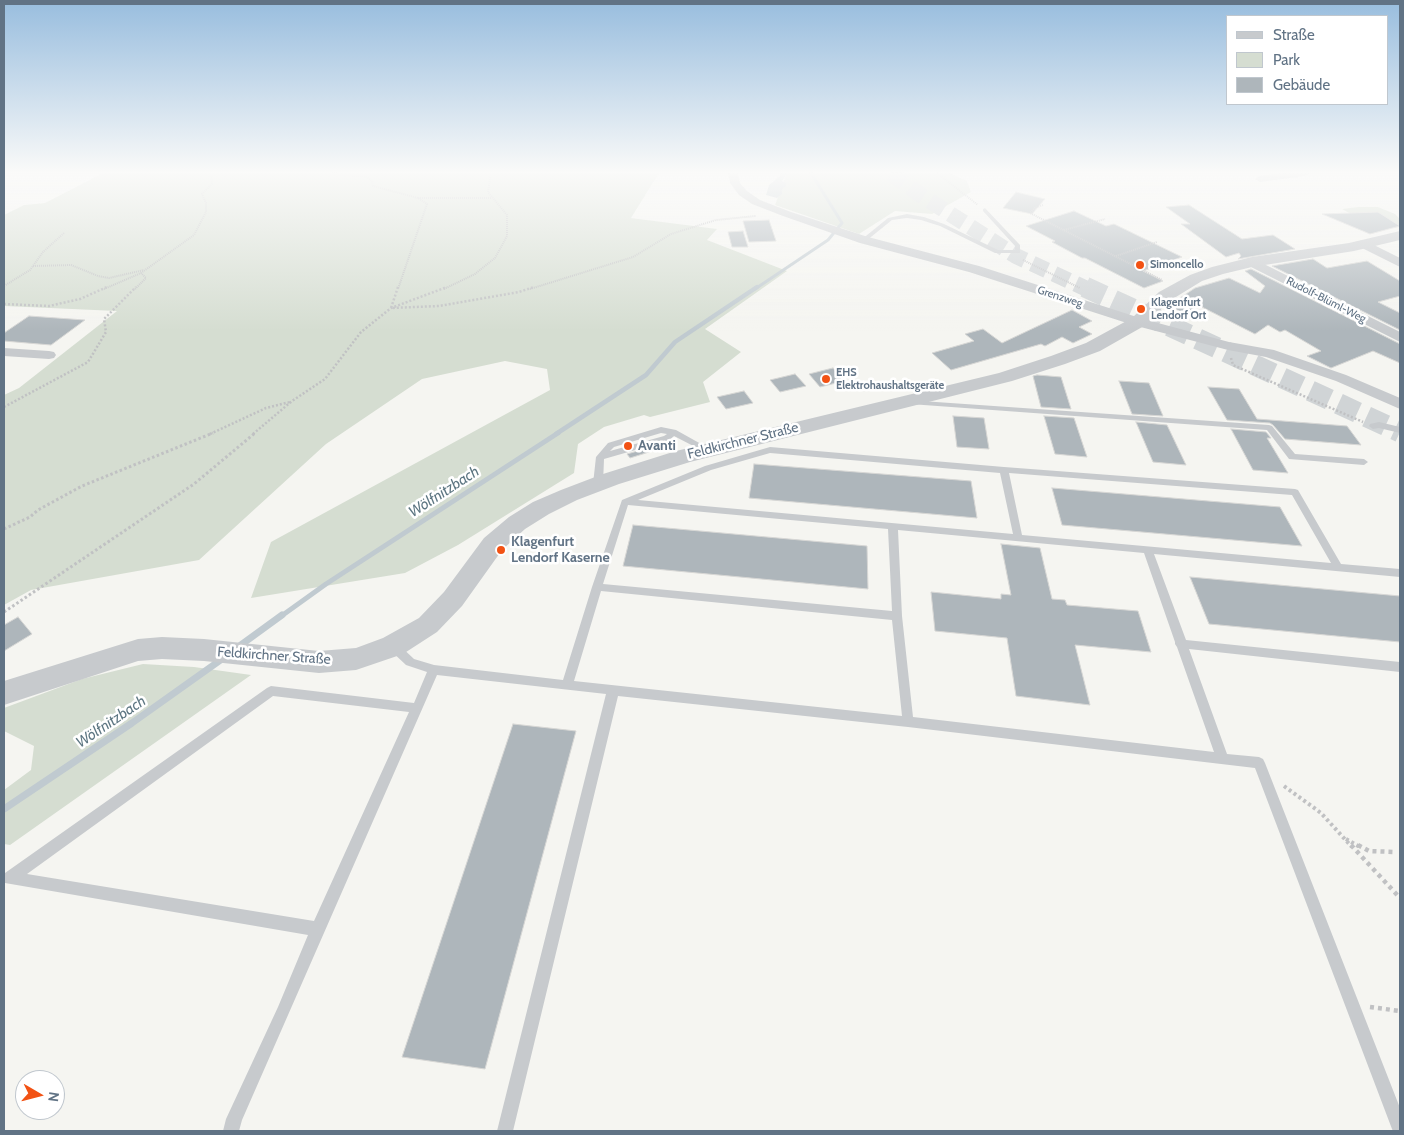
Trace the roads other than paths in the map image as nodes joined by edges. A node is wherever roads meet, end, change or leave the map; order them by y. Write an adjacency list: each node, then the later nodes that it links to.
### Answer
1 (823, 226): 6 (street, Grenzweg)
2 (881, 226): 6 (lane)
3 (940, 226): 4 (lane)
4 (1000, 226)
5 (1400, 235): 7 (street, Feldkirchner Straße)
6 (864, 240): 10 (street, Grenzweg)
7 (1364, 244): 8 (street, Feldkirchner Straße); 9 (street)
8 (1252, 262): 10 (street, Feldkirchner Straße); 11 (street, Rudolf-Blüml-Weg)
9 (1400, 263)
10 (1138, 322): 14 (street, Feldkirchner Straße); 15 (street, Grenzweg)
11 (1400, 338)
12 (4, 352): 13 (street)
13 (49, 355)
14 (902, 402): 18 (street, Feldkirchner Straße); 19 (lane)
15 (1400, 404)
16 (1373, 426): 17 (lane)
17 (1400, 430)
18 (706, 450): 21 (street, Feldkirchner Straße); 21 (lane)
19 (1364, 462)
20 (1004, 470): 22 (lane); 24 (lane); 26 (lane)
21 (598, 484): 31 (street, Feldkirchner Straße)
22 (625, 502): 23 (lane); 28 (lane)
23 (893, 526): 24 (lane); 29 (lane)
24 (1018, 537): 25 (lane)
25 (1148, 550): 26 (lane); 30 (lane)
26 (1338, 567): 27 (lane)
27 (1400, 573)
28 (597, 587): 29 (lane); 34 (lane)
29 (897, 616): 38 (lane)
30 (1180, 644): 32 (lane); 39 (lane)
31 (393, 646): 33 (lane); 36 (street, Feldkirchner Straße)
32 (1400, 667)
33 (434, 670): 34 (lane); 37 (lane)
34 (567, 685): 35 (lane)
35 (613, 691): 38 (lane); 44 (lane)
36 (4, 693)
37 (418, 708): 40 (lane); 41 (lane)
38 (908, 722): 39 (lane)
39 (1222, 758): 42 (lane)
40 (7, 880): 41 (lane)
41 (318, 929): 43 (lane)
42 (1400, 1129)
43 (231, 1131)
44 (505, 1131)

